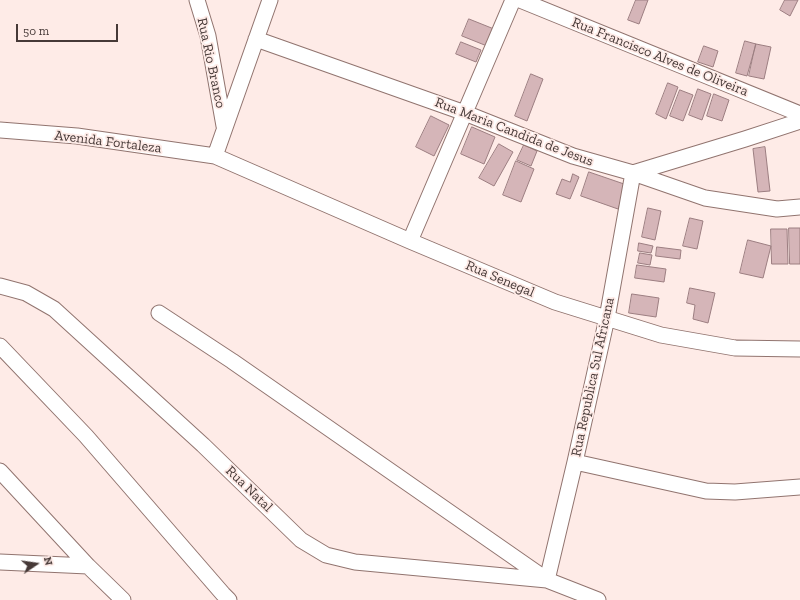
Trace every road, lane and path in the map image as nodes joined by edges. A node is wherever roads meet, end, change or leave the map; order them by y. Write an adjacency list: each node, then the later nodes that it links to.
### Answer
1 (197, 0): 9 (street, Rua Rio Branco)
2 (270, 0): 5 (street)
3 (513, 0): 6 (street)
4 (520, 0): 7 (street, Rua Francisco Alves de Oliveira)
5 (256, 39): 6 (street, Rua Maria Candida de Jesus); 9 (street)
6 (465, 113): 12 (street, Rua Maria Candida de Jesus); 14 (street)
7 (800, 114)
8 (800, 121): 12 (street)
9 (225, 127): 11 (street)
10 (0, 130): 11 (street, Avenida Fortaleza)
11 (215, 156): 14 (street, Rua Senegal)
12 (633, 173): 13 (street, Rua Maria Candida de Jesus); 17 (street, Rua Republica Sul Africana)
13 (800, 207)
14 (410, 241): 17 (street, Rua Senegal)
15 (0, 286): 25 (street, Rua Natal)
16 (159, 313): 25 (street)
17 (607, 318): 19 (street, Rua Senegal); 20 (street, Rua Republica Sul Africana)
18 (0, 346): 27 (street)
19 (800, 349)
20 (575, 462): 22 (street); 25 (street, Rua Republica Sul Africana)
21 (0, 471): 24 (street)
22 (800, 487)
23 (0, 562): 24 (street)
24 (88, 566): 26 (street)
25 (546, 580): 28 (street)
26 (123, 600)
27 (229, 600)
28 (598, 600)

